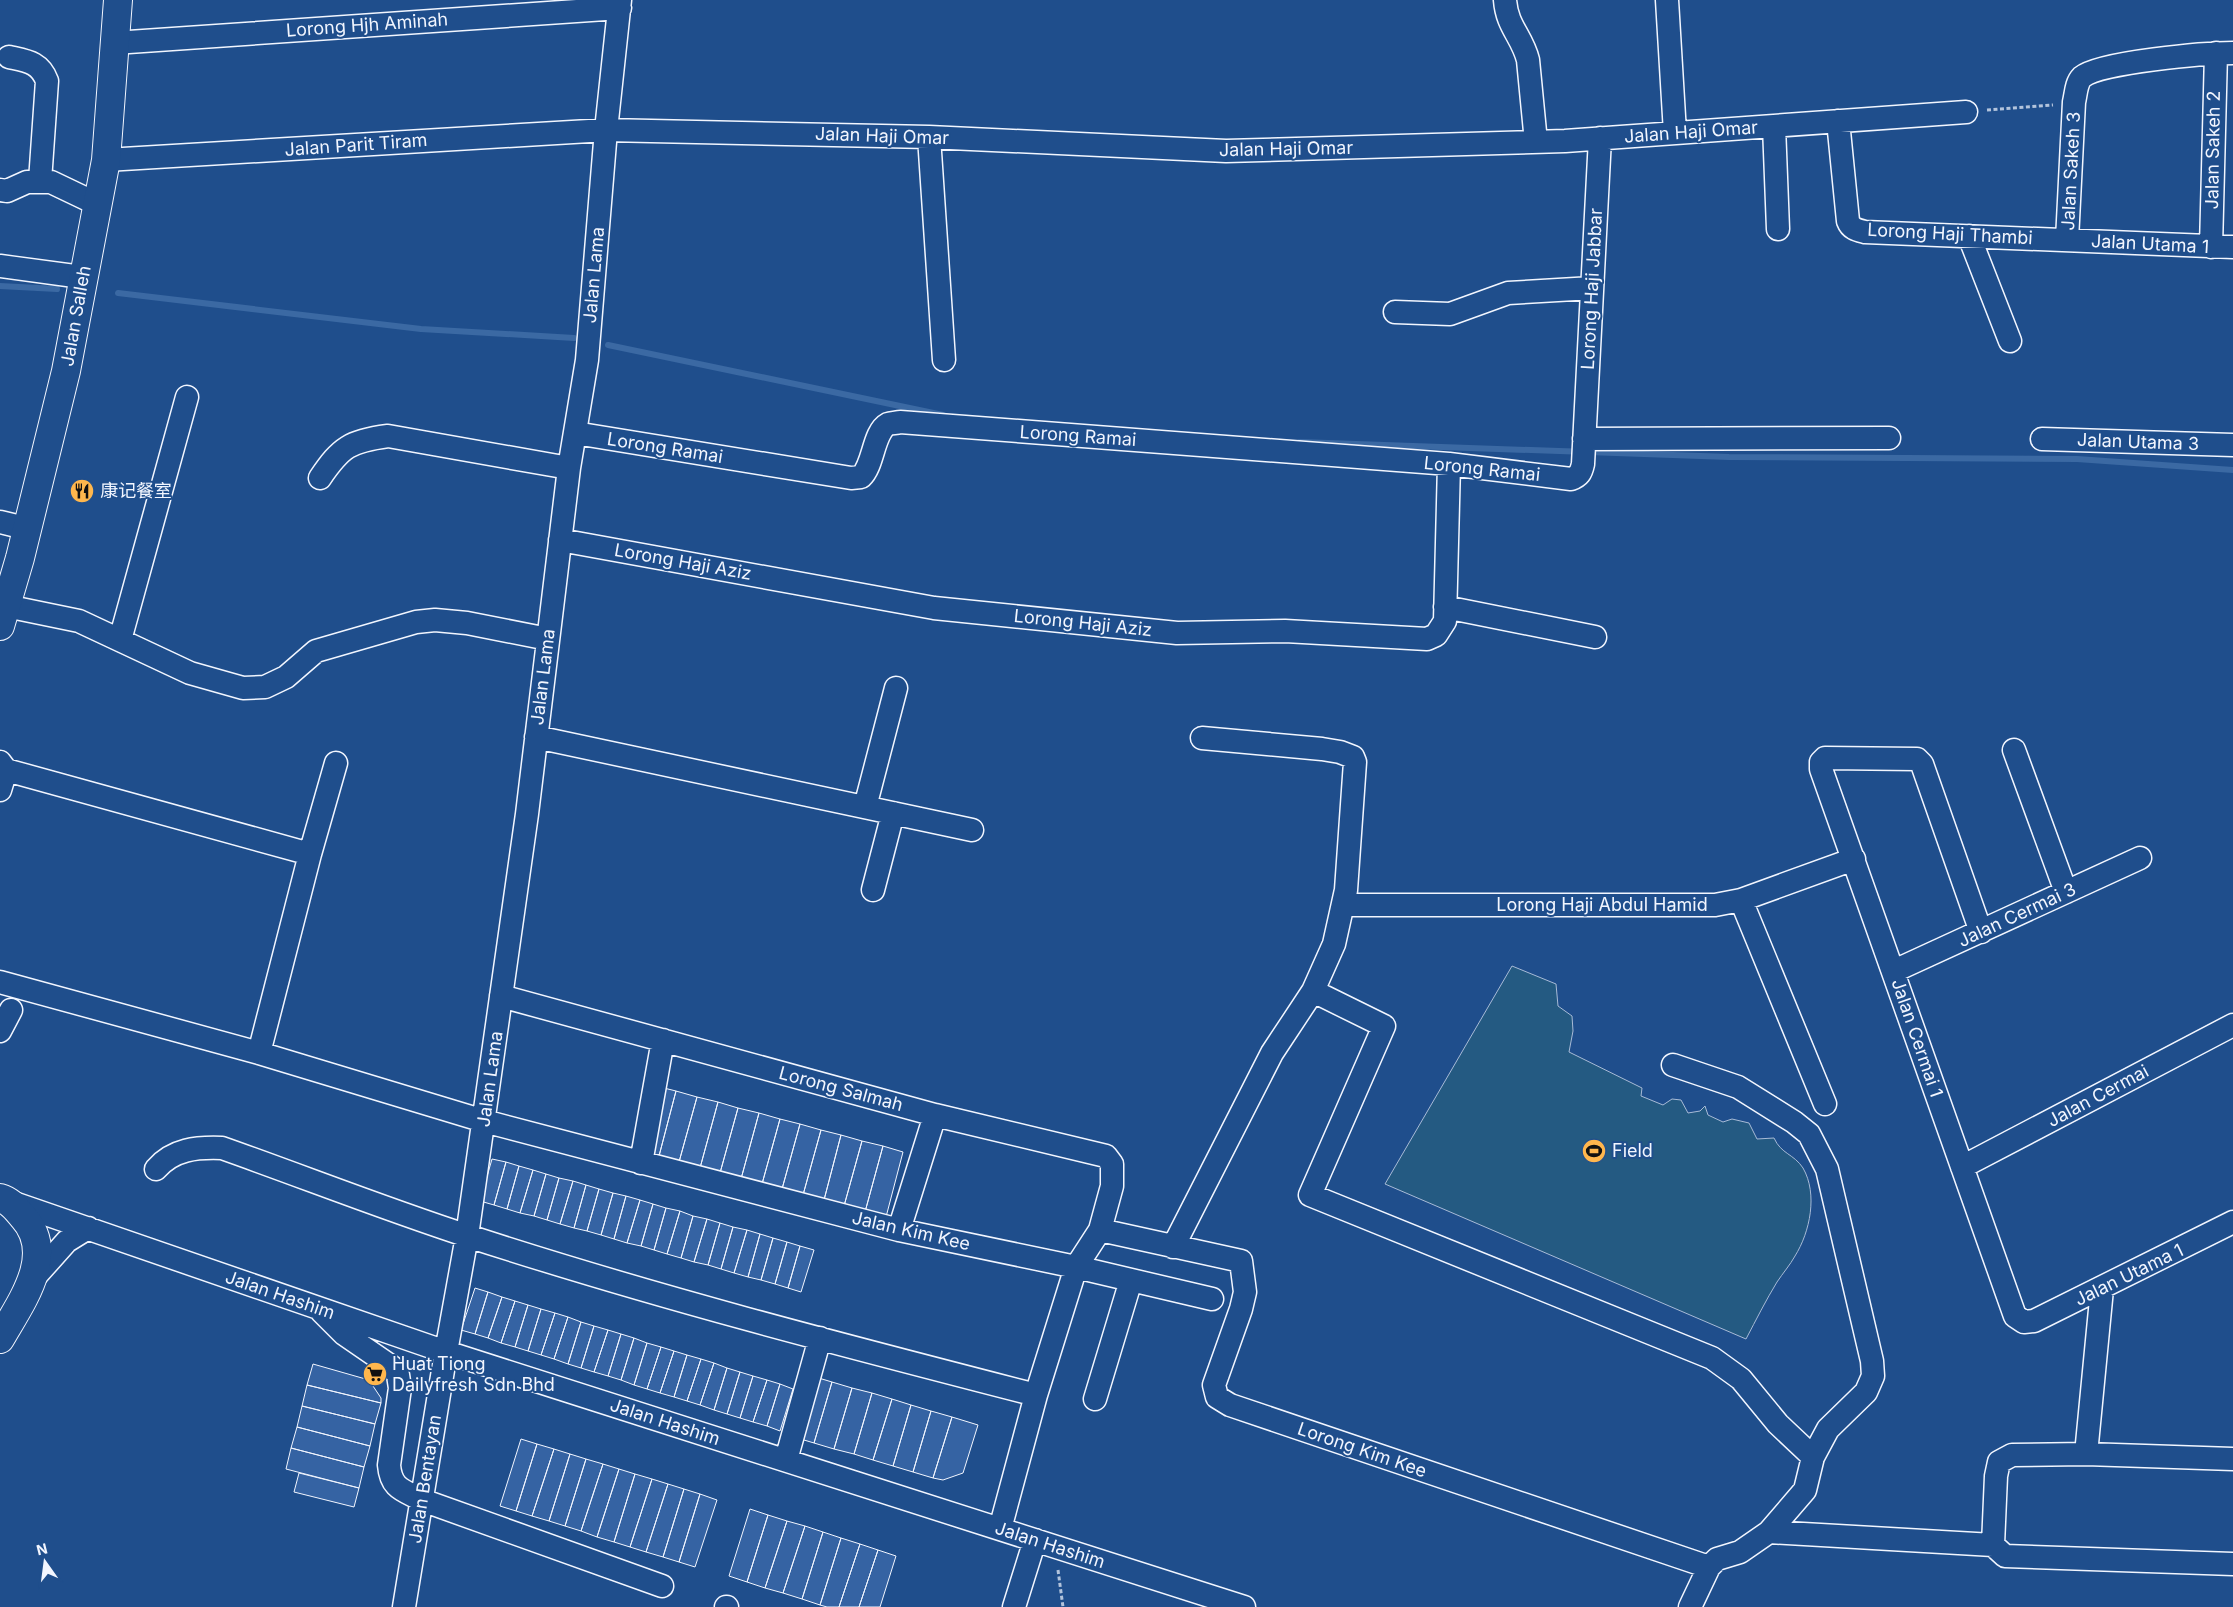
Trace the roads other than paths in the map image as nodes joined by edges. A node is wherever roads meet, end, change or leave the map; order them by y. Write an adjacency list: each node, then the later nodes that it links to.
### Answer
1 (118, 0): 5 (main road, Jalan Salleh)
2 (1505, 0): 15 (street)
3 (1667, 0): 12 (street)
4 (620, 4): 5 (street, Lorong Hjh Aminah); 11 (street, Jalan Lama)
5 (114, 43): 16 (main road, Jalan Salleh)
6 (2224, 53): 22 (street, Jalan Sakeh 3); 23 (street, Jalan Sakeh 2)
7 (9, 57): 17 (street)
8 (1966, 112): 9 (street, Jalan Haji Omar)
9 (1838, 121): 10 (street, Jalan Haji Omar); 21 (street, Lorong Haji Thambi)
10 (1774, 126): 12 (street, Jalan Haji Omar); 20 (street)
11 (606, 130): 13 (street, Jalan Haji Omar); 16 (street, Jalan Parit Tiram); 32 (street, Jalan Lama)
12 (1675, 133): 14 (street, Jalan Haji Omar)
13 (929, 137): 15 (street, Jalan Haji Omar); 30 (street)
14 (1600, 138): 15 (street, Jalan Haji Omar); 27 (street, Lorong Haji Jabbar)
15 (1536, 142)
16 (106, 160): 19 (main road, Jalan Salleh)
17 (40, 181): 18 (street); 19 (street)
18 (0, 190)
19 (97, 204): 26 (main road, Jalan Salleh)
20 (1778, 229)
21 (1968, 236): 22 (street, Lorong Haji Thambi); 29 (street)
22 (2067, 240): 23 (street, Jalan Utama 1)
23 (2211, 246): 24 (street, Jalan Utama 1)
24 (2233, 247)
25 (0, 266): 26 (street)
26 (82, 278): 40 (main road, Jalan Salleh)
27 (1592, 288): 28 (street); 36 (street, Lorong Haji Jabbar)
28 (1396, 312)
29 (2010, 341)
30 (944, 360)
31 (187, 396): 46 (street)
32 (575, 433): 37 (street, Lorong Ramai); 38 (street, Jalan Lama)
33 (1889, 438): 36 (street)
34 (2042, 438): 35 (street, Jalan Utama 3)
35 (2233, 445)
36 (1583, 451): 37 (street, Lorong Ramai)
37 (1449, 464): 43 (street, Lorong Haji Aziz)
38 (569, 468): 39 (street); 41 (street, Jalan Lama)
39 (320, 478)
40 (13, 525): 42 (main road, Jalan Salleh)
41 (560, 540): 43 (street, Lorong Haji Aziz); 45 (street, Jalan Lama)
42 (5, 598): 46 (street)
43 (1446, 607): 44 (street)
44 (1595, 637)
45 (548, 639): 46 (street); 48 (street, Jalan Lama)
46 (120, 640)
47 (896, 688): 53 (street)
48 (536, 737): 53 (street); 67 (street, Jalan Lama)
49 (1202, 738): 62 (street)
50 (2014, 750): 60 (street)
51 (336, 763): 56 (street)
52 (2, 774): 56 (street)
53 (865, 807): 54 (street)
54 (893, 813): 55 (street); 59 (street)
55 (972, 830)
56 (310, 854): 72 (street)
57 (2140, 858): 60 (street, Jalan Cermai 3)
58 (1854, 860): 61 (street, Lorong Haji Abdul Hamid); 63 (street, Jalan Cermai 1); 64 (street, Jalan Cermai 1)
59 (873, 890)
60 (2066, 892): 63 (street, Jalan Cermai 3)
61 (1740, 900): 62 (street, Lorong Haji Abdul Hamid); 74 (street)
62 (1343, 904): 66 (street)
63 (1981, 932): 64 (street, Jalan Cermai 3)
64 (1894, 971): 78 (street, Jalan Cermai 1)
65 (0, 982): 72 (street, Jalan Kim Kee)
66 (1313, 990): 86 (street); 100 (street)
67 (502, 996): 71 (street, Lorong Salmah); 76 (street, Jalan Lama)
68 (11, 1010): 70 (street)
69 (2233, 1025): 78 (street, Jalan Cermai)
70 (0, 1031)
71 (663, 1040): 75 (street, Lorong Salmah); 77 (street)
72 (259, 1053): 76 (street, Jalan Kim Kee)
73 (1673, 1065): 100 (street)
74 (1825, 1104)
75 (935, 1115): 83 (street); 84 (street, Lorong Salmah)
76 (484, 1122): 77 (street, Jalan Kim Kee); 85 (street, Jalan Lama)
77 (641, 1163): 83 (street, Jalan Kim Kee)
78 (1962, 1167): 93 (street, Jalan Cermai 1)
79 (156, 1169): 85 (street)
80 (4, 1200): 82 (street, Jalan Hashim); 88 (main road)
81 (2233, 1222): 90 (street, Jalan Utama 1)
82 (88, 1228): 88 (street); 92 (street, Jalan Hashim)
83 (899, 1230): 87 (street, Jalan Kim Kee)
84 (1100, 1230): 86 (street); 87 (street, Lorong Salmah)
85 (468, 1236): 94 (street); 96 (street, Jalan Lama)
86 (1173, 1247): 109 (street, Lorong Kim Kee)
87 (1076, 1267): 89 (street, Jalan Kim Kee); 97 (street)
88 (33, 1280): 95 (main road)
89 (1131, 1280): 91 (street, Jalan Kim Kee); 98 (street)
90 (2102, 1289): 93 (street, Jalan Utama 1); 99 (street)
91 (1212, 1299)
92 (318, 1308): 96 (street, Jalan Hashim); 103 (street)
93 (2024, 1322)
94 (820, 1338): 97 (street); 102 (street)
95 (0, 1340)
96 (446, 1352): 102 (street, Jalan Hashim); 103 (street, Jalan Bentayan)
97 (1036, 1395): 104 (street)
98 (1095, 1400)
99 (2086, 1454): 101 (street); 107 (street)
100 (1814, 1457): 105 (street)
101 (2233, 1459)
102 (786, 1460): 104 (street, Jalan Hashim)
103 (422, 1500): 110 (street); 111 (street, Jalan Bentayan)
104 (1000, 1529): 106 (street, Jalan Hashim)
105 (1769, 1532): 107 (street); 109 (street)
106 (1045, 1544): 112 (street); 113 (street, Jalan Hashim)
107 (1993, 1545): 108 (street)
108 (2233, 1564)
109 (1709, 1567): 114 (street)
110 (662, 1586)
111 (404, 1607)
112 (1014, 1607)
113 (1244, 1607)
114 (1690, 1607)

